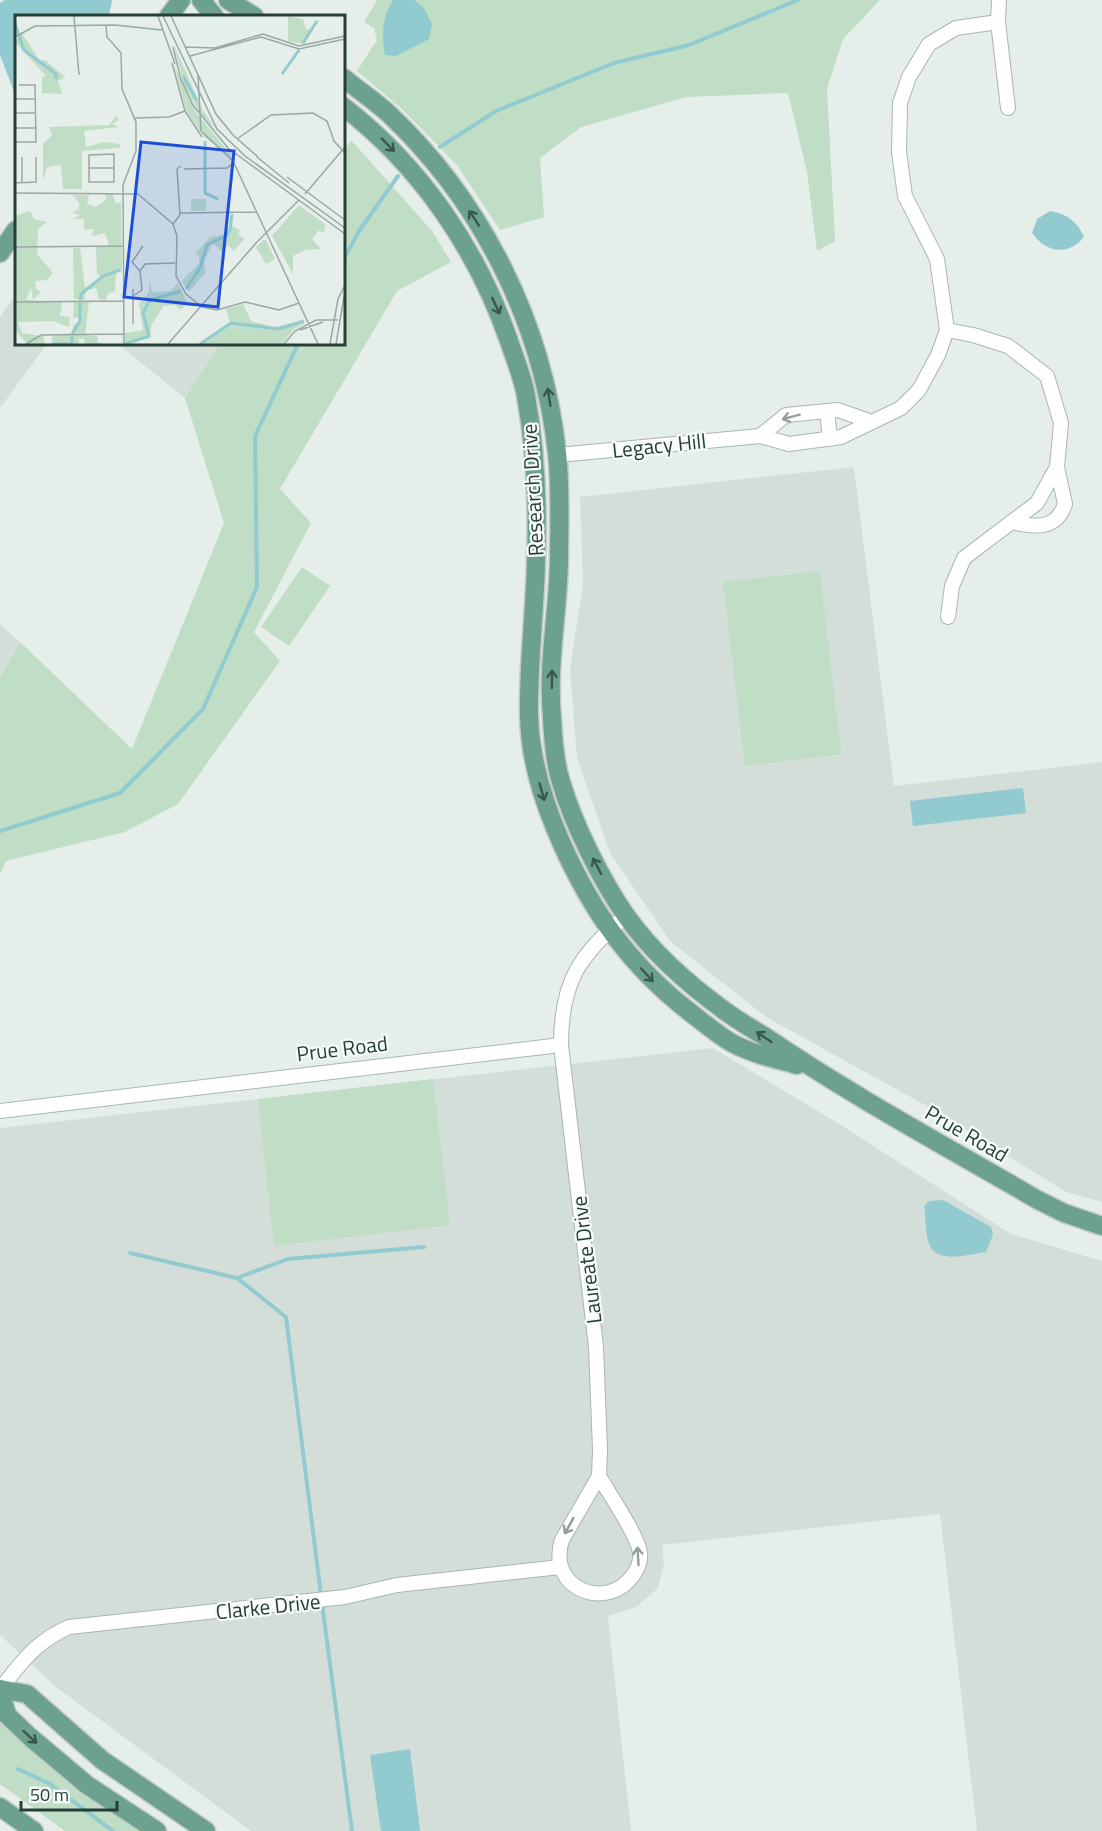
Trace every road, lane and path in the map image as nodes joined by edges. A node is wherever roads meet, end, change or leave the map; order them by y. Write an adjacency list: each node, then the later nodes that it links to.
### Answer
1 (181, 0): 5 (main road)
2 (201, 0): 6 (main road)
3 (228, 0): 7 (main road)
4 (999, 0): 8 (street)
5 (170, 15)
6 (213, 15)
7 (252, 15)
8 (998, 22): 11 (street); 14 (street, Legacy Hill)
9 (345, 79): 20 (main road, Research Drive, one-way to 9)
10 (345, 107): 15 (main road, Research Drive, one-way to 15)
11 (1008, 108)
12 (15, 232): 13 (main road)
13 (0, 254)
14 (947, 330): 17 (street, Legacy Hill); 21 (street)
15 (508, 338): 20 (main road); 23 (main road, Research Drive)
16 (827, 411): 17 (street); 18 (street, one-way to 18); 19 (street)
17 (872, 422): 19 (street, Legacy Hill)
18 (760, 436): 19 (street, Legacy Hill); 20 (street, Legacy Hill)
19 (830, 439)
20 (558, 455): 23 (main road); 24 (main road, Research Drive)
21 (1057, 467): 22 (street); 22 (street)
22 (1011, 522): 25 (street)
23 (536, 570): 26 (main road, Research Drive)
24 (557, 582): 26 (main road); 27 (main road, Research Drive, one-way to 24)
25 (948, 617)
26 (529, 693): 27 (main road); 29 (main road, Research Drive, one-way to 29)
27 (560, 779): 28 (main road, Research Drive, one-way to 27)
28 (626, 916): 29 (street); 31 (main road, Prue Road, one-way to 28)
29 (609, 930): 30 (street); 31 (main road, Prue Road, one-way to 31)
30 (561, 1045): 32 (street, Prue Road); 34 (street, Laureate Drive)
31 (813, 1070): 33 (main road, Prue Road)
32 (0, 1111)
33 (1102, 1226)
34 (599, 1476): 35 (street, one-way to 35); 35 (street, Laureate Drive, one-way to 34)
35 (560, 1567): 36 (street, Clarke Drive)
36 (0, 1689): 39 (main road, one-way to 39); 40 (main road)
37 (0, 1807): 38 (main road)
38 (34, 1831)
39 (157, 1831)
40 (206, 1831)

